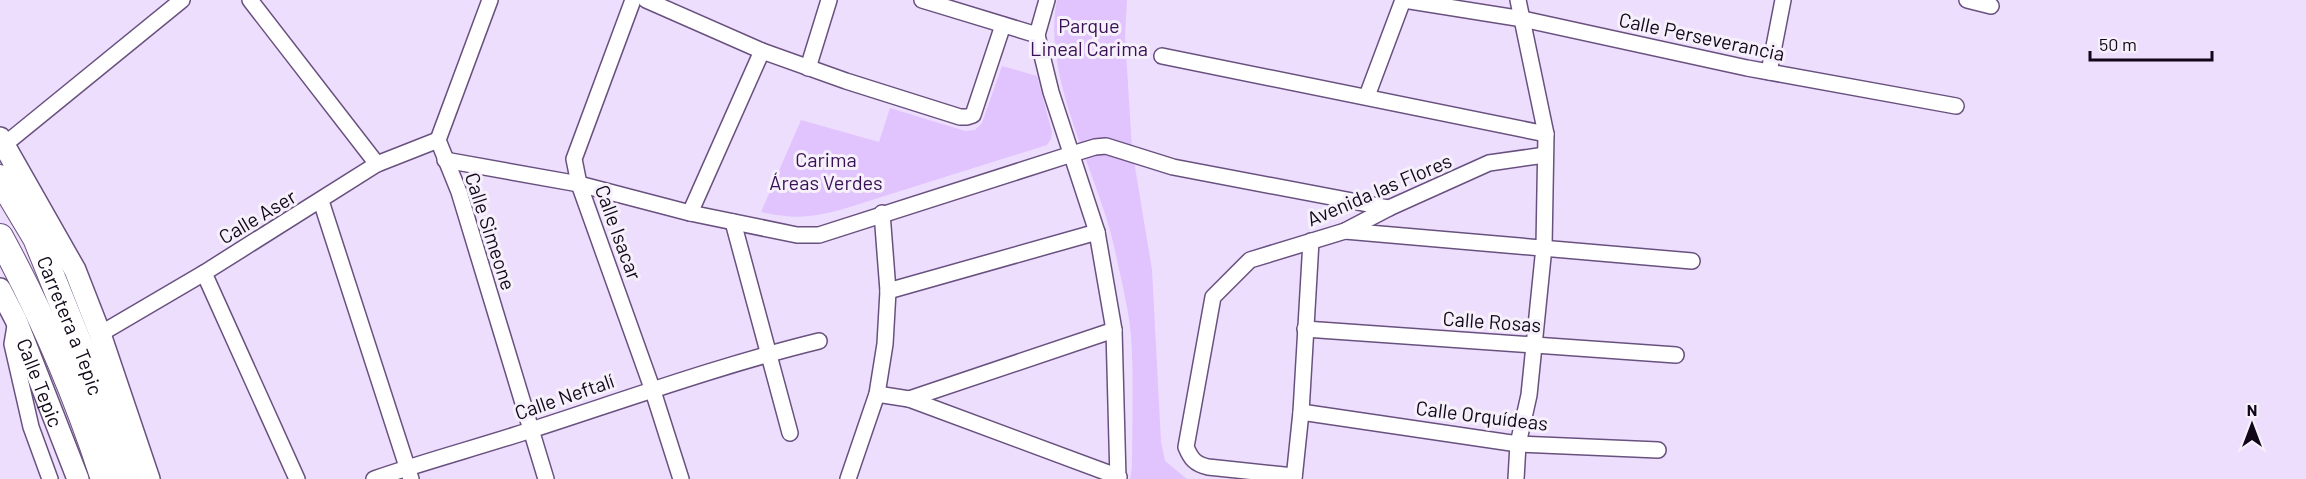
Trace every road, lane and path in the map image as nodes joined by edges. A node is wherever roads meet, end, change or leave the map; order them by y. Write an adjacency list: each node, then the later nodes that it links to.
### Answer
1 (182, 0): 25 (street)
2 (250, 0): 29 (street)
3 (490, 0): 24 (street)
4 (633, 0): 31 (street, Calle Isacar)
5 (646, 0): 17 (street)
6 (829, 0): 19 (street)
7 (1047, 0): 16 (street)
8 (1404, 0): 14 (street, Calle Perseverancia); 21 (street)
9 (1518, 0): 14 (street)
10 (1784, 0): 20 (street)
11 (1967, 0): 13 (street)
12 (932, 1): 15 (street)
13 (1991, 6)
14 (1523, 20): 20 (street, Calle Perseverancia); 23 (street)
15 (1003, 25): 16 (street); 19 (street)
16 (1037, 35): 26 (street)
17 (762, 51): 19 (street); 34 (street)
18 (1162, 56): 21 (street)
19 (808, 68)
20 (1769, 72): 22 (street, Calle Perseverancia)
21 (1367, 96): 23 (street)
22 (1956, 106)
23 (1546, 134): 27 (street)
24 (438, 140): 28 (street, Calle Simeone); 29 (street, Calle Aser)
25 (2, 142): 49 (main road)
26 (1072, 154): 33 (street); 35 (street); 38 (street)
27 (1545, 155): 33 (street, Avenida las Flores); 41 (street)
28 (445, 160): 31 (street); 58 (street, Calle Simeone)
29 (377, 165): 32 (street, Calle Aser)
30 (0, 178): 68 (highway, Carretera a Tepic)
31 (579, 184): 34 (street); 54 (street, Calle Isacar)
32 (321, 201): 43 (street, Calle Aser); 62 (street)
33 (1389, 208): 37 (street, Avenida las Flores)
34 (690, 213): 36 (street)
35 (882, 213): 36 (street); 45 (street)
36 (733, 222): 52 (street)
37 (1345, 231): 40 (street, Avenida las Flores); 41 (street)
38 (1097, 232): 45 (street); 48 (street)
39 (0, 237): 67 (highway, Carretera a Tepic)
40 (1311, 241): 47 (street); 63 (street, Avenida las Flores)
41 (1544, 247): 42 (street); 51 (street)
42 (1692, 261)
43 (204, 273): 49 (street, Calle Aser); 70 (street)
44 (0, 289): 46 (main road, Calle Tepic)
45 (888, 291): 55 (street)
46 (16, 320): 65 (street); 66 (main road, Calle Tepic)
47 (1305, 329): 51 (street, Calle Rosas); 57 (street)
48 (1114, 330): 56 (street); 64 (street)
49 (100, 334): 69 (main road)
50 (819, 341): 52 (street, Calle Neftalí)
51 (1534, 344): 53 (street, Calle Rosas); 60 (street)
52 (768, 353): 54 (street, Calle Neftalí); 59 (street)
53 (1676, 356)
54 (652, 388): 58 (street, Calle Neftalí); 73 (street, Calle Isacar)
55 (877, 394): 56 (street); 74 (street)
56 (909, 399): 64 (street)
57 (1301, 412): 60 (street, Calle Orquídeas); 63 (street)
58 (531, 430): 62 (street, Calle Neftalí); 72 (street, Calle Simeone)
59 (790, 433)
60 (1518, 444): 61 (street, Calle Orquídeas); 75 (street)
61 (1658, 450)
62 (409, 473): 71 (street, Calle Neftalí)
63 (1294, 477)
64 (1118, 478)
65 (50, 479)
66 (78, 479)
67 (104, 479)
68 (125, 479)
69 (149, 479)
70 (297, 479)
71 (374, 479)
72 (546, 479)
73 (681, 479)
74 (848, 479)
75 (1516, 479)

